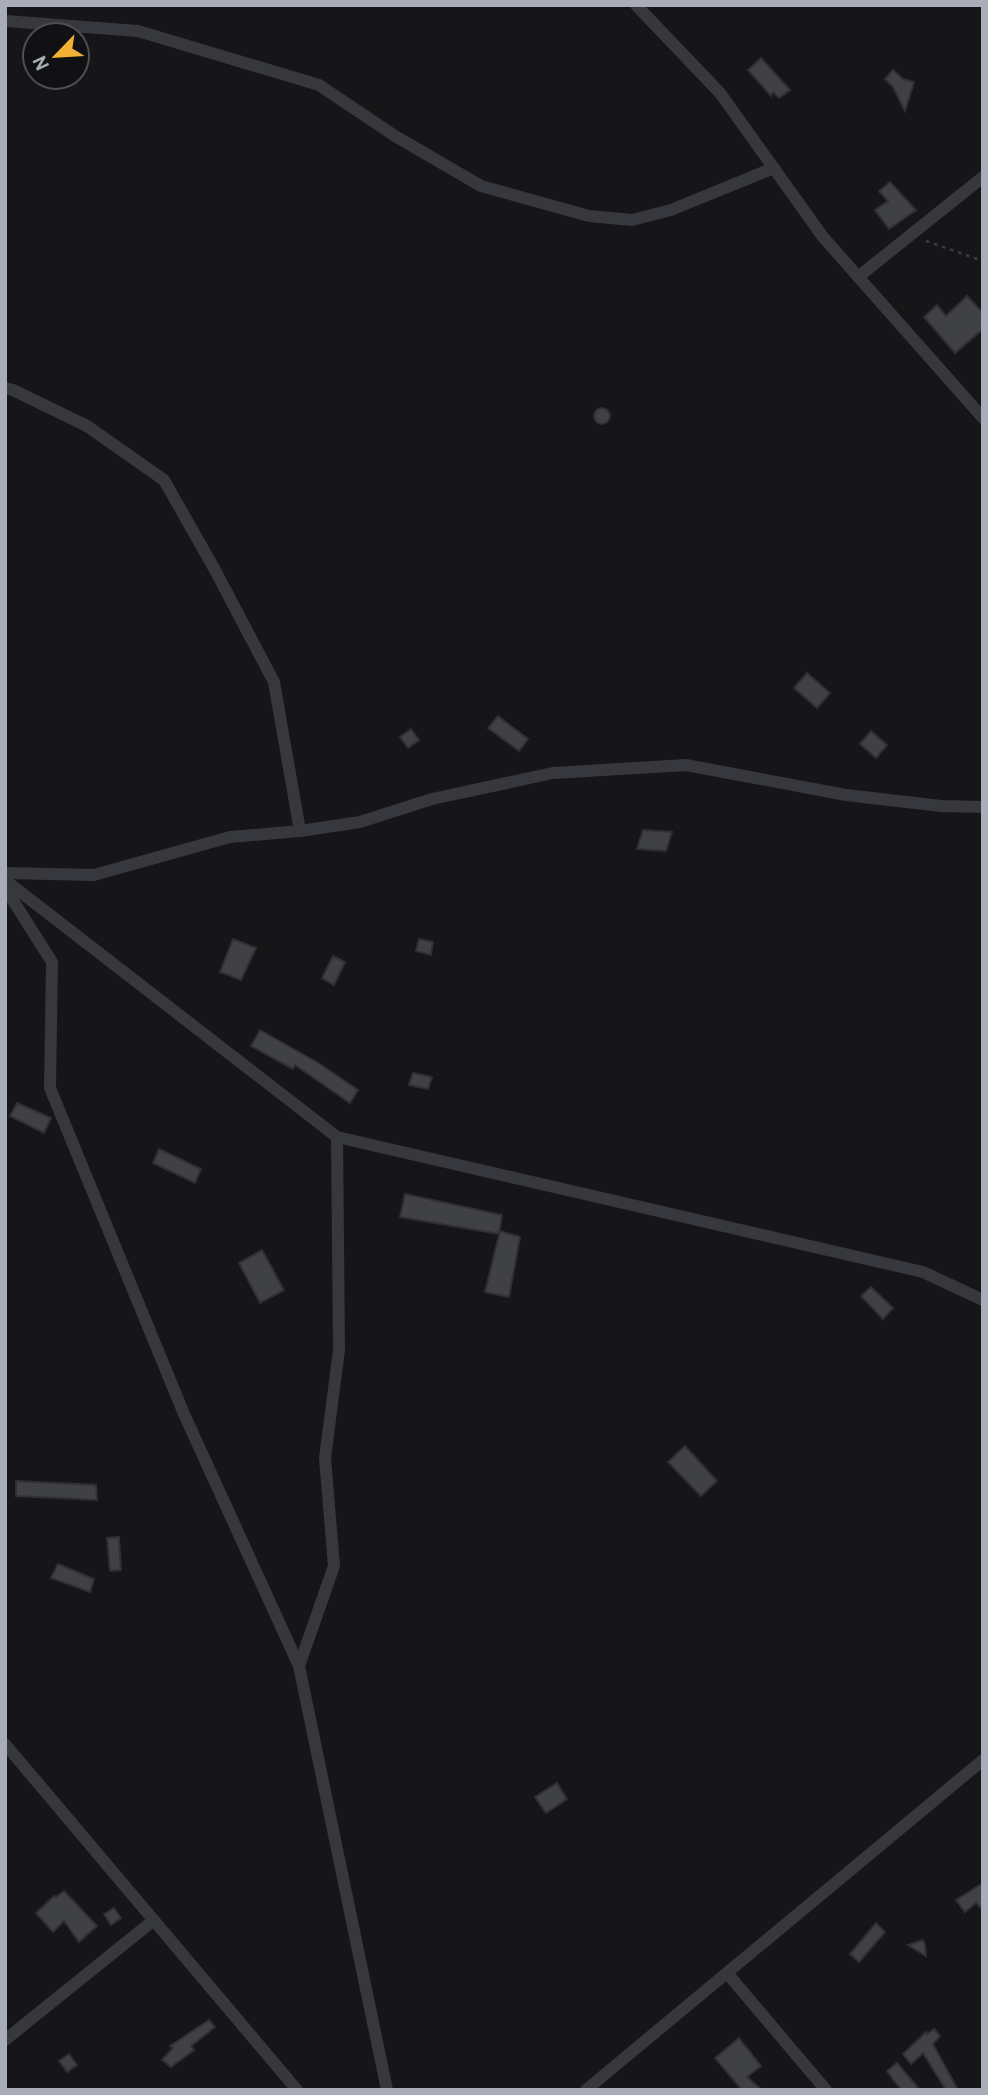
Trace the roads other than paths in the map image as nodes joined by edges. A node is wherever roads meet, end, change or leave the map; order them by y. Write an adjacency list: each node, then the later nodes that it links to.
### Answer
1 (636, 5): 3 (street)
2 (5, 20): 3 (street)
3 (774, 168): 5 (street)
4 (983, 177): 5 (street)
5 (858, 278): 7 (street)
6 (5, 388): 9 (street)
7 (983, 418)
8 (983, 807): 9 (street)
9 (300, 831): 10 (street)
10 (5, 873)
11 (5, 880): 13 (street)
12 (5, 888): 15 (street)
13 (337, 1137): 14 (street); 15 (street)
14 (983, 1300)
15 (299, 1666): 22 (street)
16 (5, 1744): 18 (street)
17 (983, 1760): 19 (street)
18 (154, 1920): 20 (street); 21 (street)
19 (727, 1973): 23 (street); 24 (street)
20 (5, 2040)
21 (297, 2090)
22 (387, 2090)
23 (586, 2090)
24 (826, 2090)

